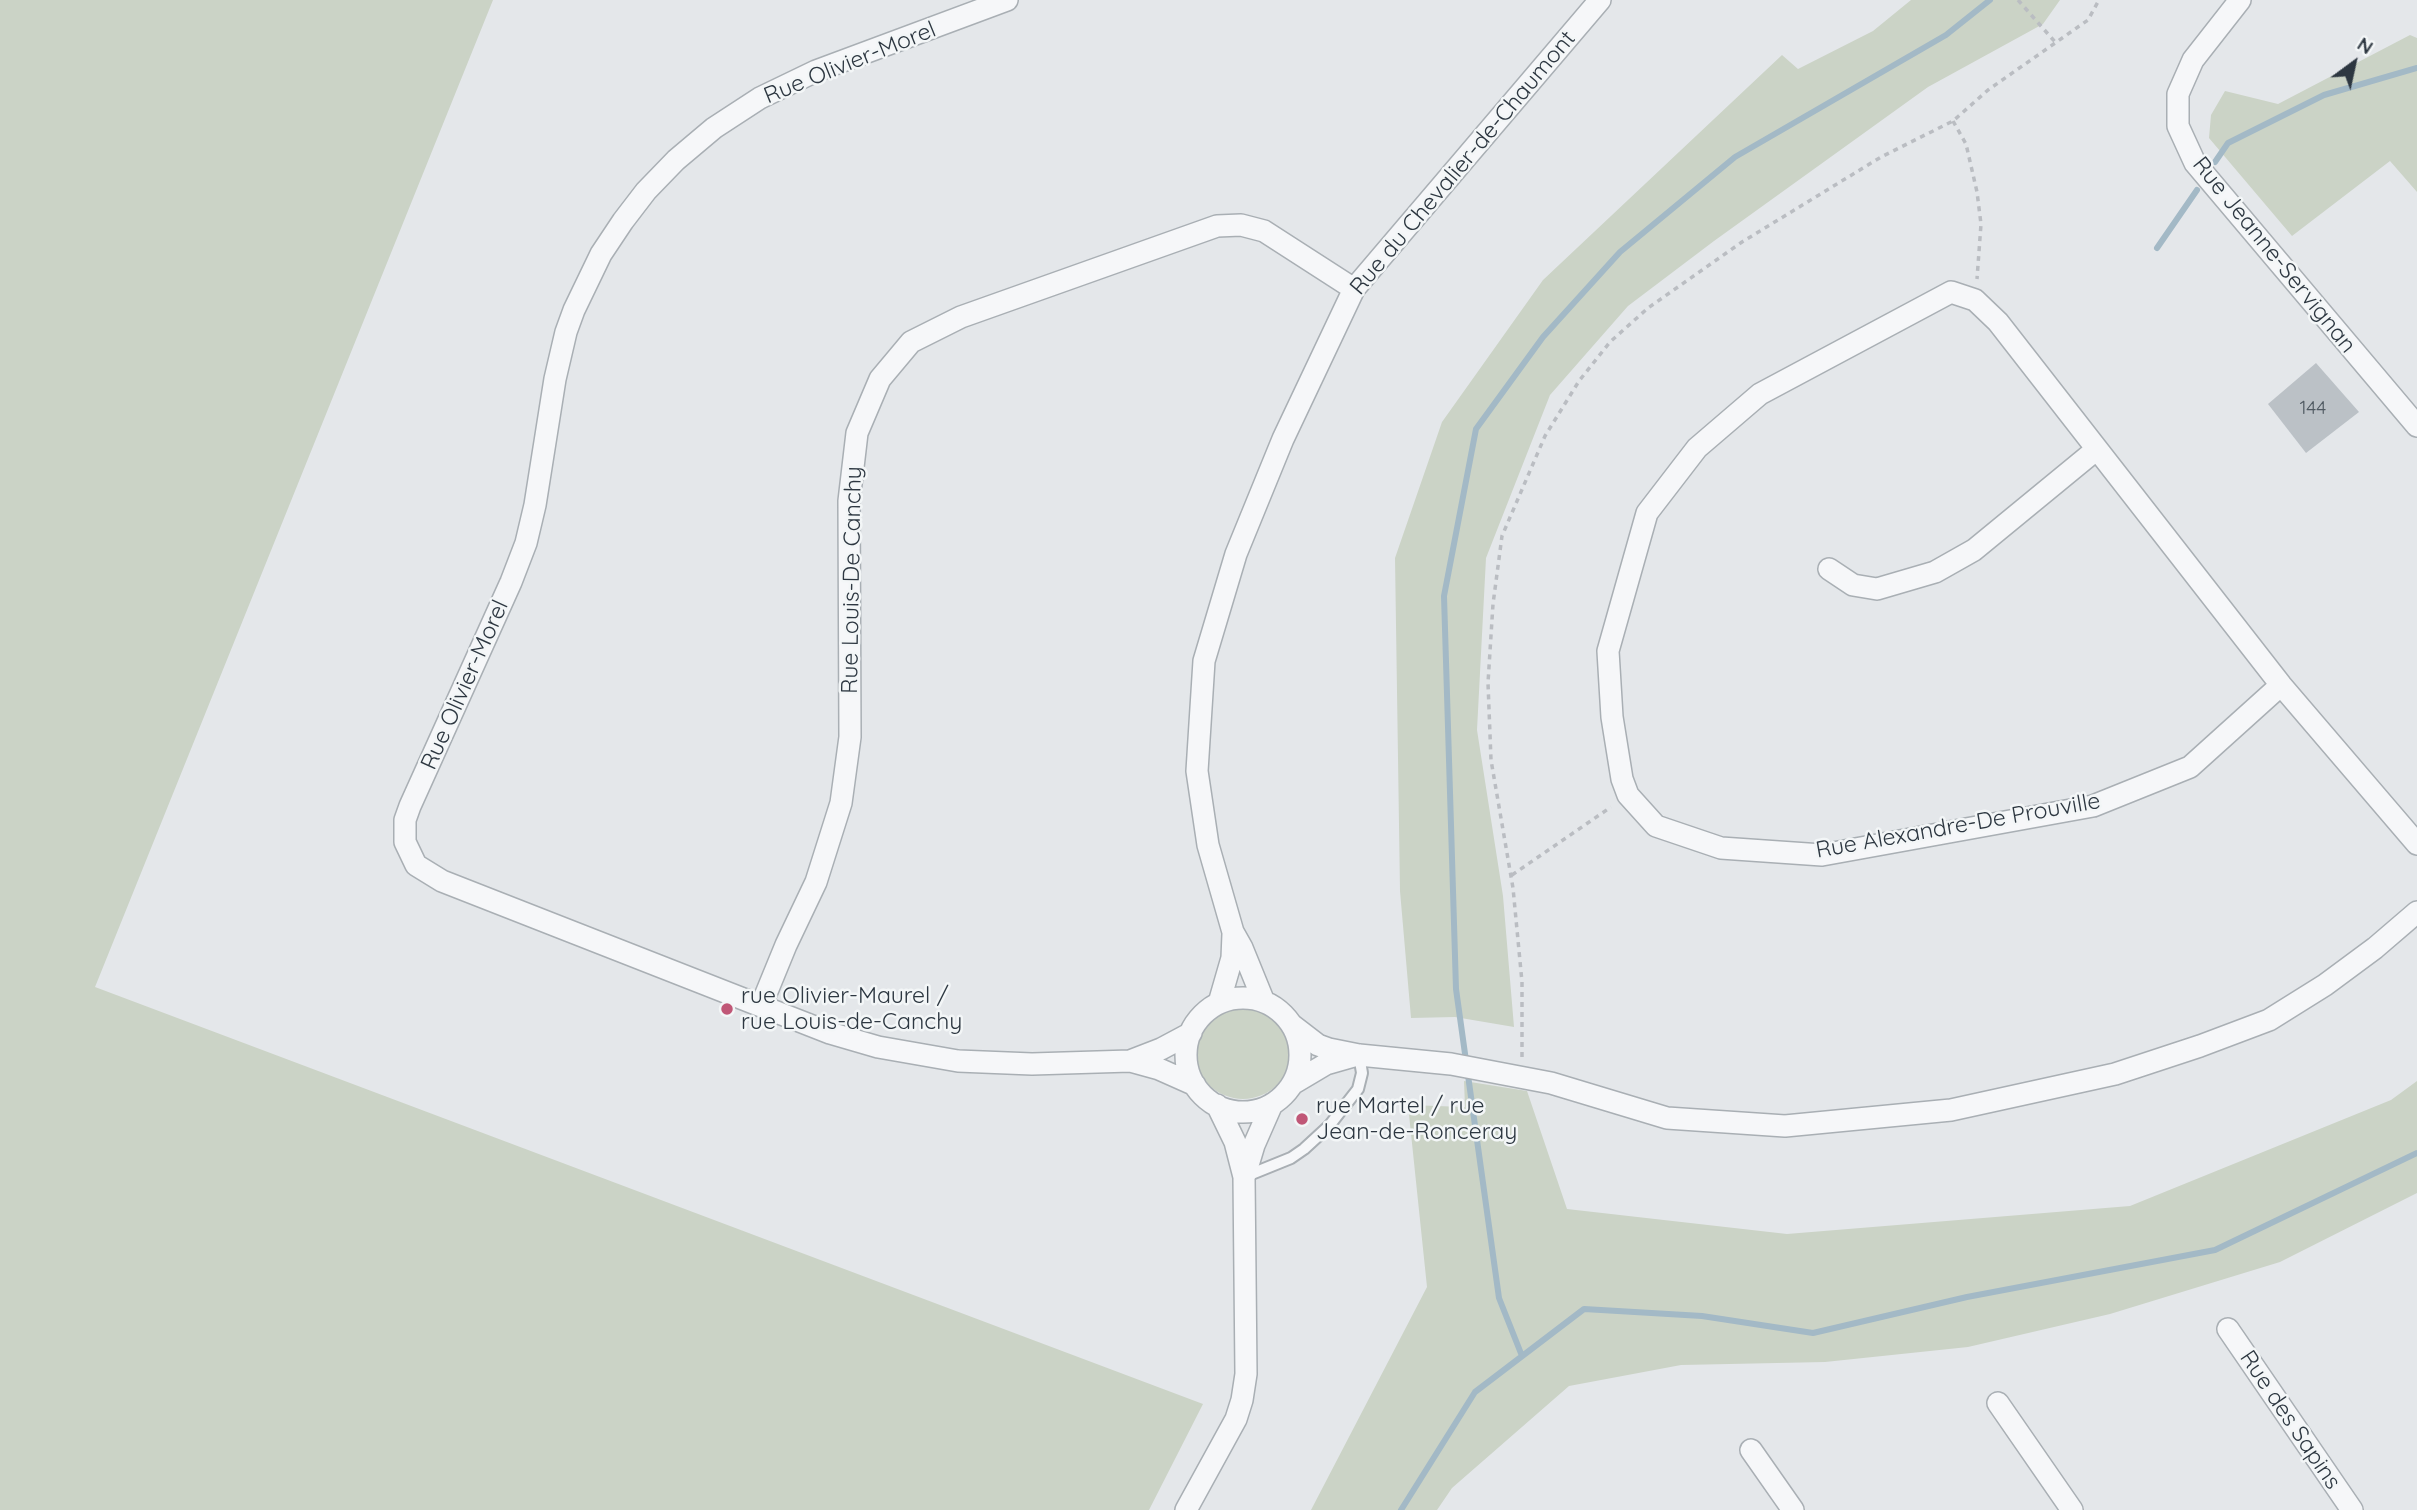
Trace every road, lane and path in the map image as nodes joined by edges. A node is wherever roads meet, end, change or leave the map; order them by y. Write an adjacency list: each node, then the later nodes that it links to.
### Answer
1 (1007, 0): 21 (street, Rue Olivier-Morel)
2 (1600, 0): 8 (street, Rue du Chevalier-de-Chaumont)
3 (2018, 0): 6 (path)
4 (2099, 0): 6 (path)
5 (2240, 0): 10 (street, Rue Jeanne-Servignan)
6 (2057, 43): 7 (path)
7 (1953, 121): 9 (path); 16 (path)
8 (1354, 289): 18 (street, Rue du Chevalier-de-Chaumont); 21 (street, Rue Louis-De Canchy)
9 (1975, 300): 11 (street); 14 (street, Rue Alexandre-De Prouville)
10 (2417, 426)
11 (2096, 449): 12 (street); 13 (street)
12 (1829, 569)
13 (2281, 685): 14 (street, Rue Alexandre-De Prouville); 15 (street)
14 (1628, 795): 16 (path)
15 (2417, 844)
16 (1512, 875): 26 (path)
17 (2417, 912): 26 (street)
18 (1233, 932): 19 (street, Rue du Chevalier-de-Chaumont); 20 (street, Rue du Chevalier-de-Chaumont)
19 (1264, 1002): 20 (street); 22 (street)
20 (1219, 1003): 23 (street)
21 (761, 1006): 25 (street, Rue Olivier-Morel)
22 (1292, 1025): 24 (street); 27 (street)
23 (1191, 1033): 25 (street, Rue Olivier-Morel); 28 (street)
24 (1359, 1055): 26 (street); 27 (street); 31 (lane)
25 (1129, 1061): 28 (street, Rue Olivier-Morel)
26 (1522, 1078)
27 (1294, 1083): 29 (street)
28 (1195, 1085): 30 (street)
29 (1272, 1104): 30 (street); 31 (street)
30 (1217, 1105): 31 (street)
31 (1244, 1177): 35 (street)
32 (2228, 1329): 38 (street, Rue des Sapins)
33 (1998, 1403): 37 (street)
34 (1751, 1450): 36 (street)
35 (1186, 1510)
36 (1793, 1510)
37 (2072, 1510)
38 (2352, 1510)

